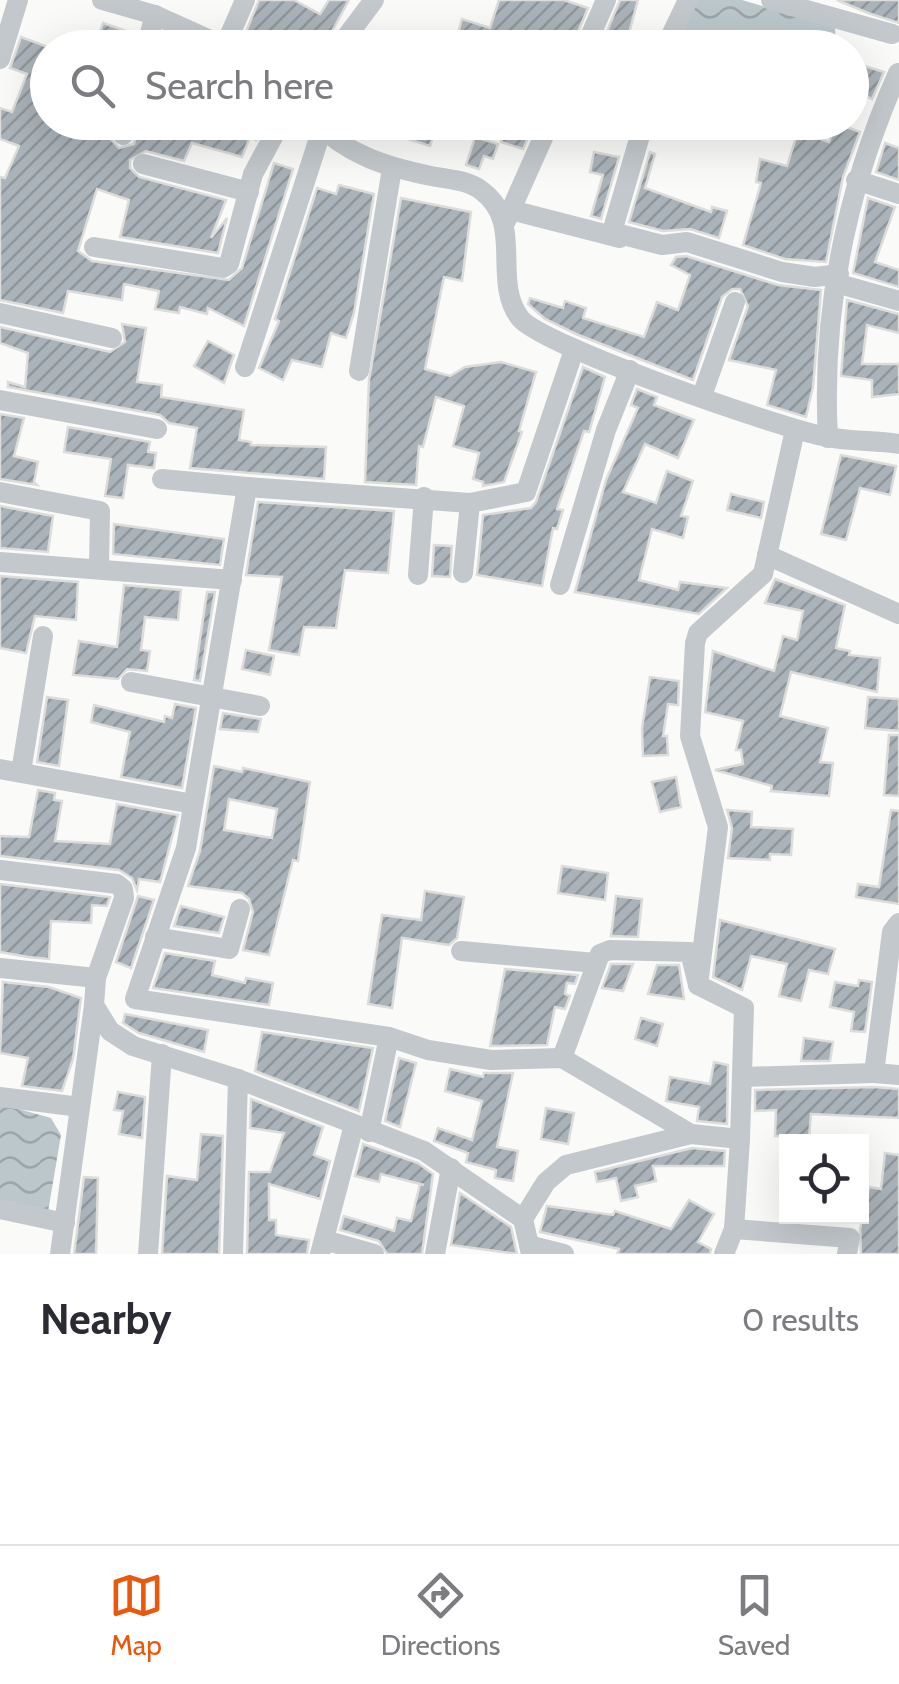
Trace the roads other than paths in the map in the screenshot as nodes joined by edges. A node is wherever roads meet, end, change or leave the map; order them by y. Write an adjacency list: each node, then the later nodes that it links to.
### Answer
1 (18, 0): 16 (street)
2 (102, 0): 8 (street)
3 (245, 0): 11 (street)
4 (374, 0): 12 (street)
5 (606, 0): 13 (street)
6 (688, 0): 14 (street)
7 (771, 0): 15 (street)
8 (155, 15): 9 (street); 10 (street)
9 (151, 30)
10 (189, 30)
11 (234, 30)
12 (352, 30)
13 (592, 30)
14 (673, 30)
15 (892, 34)
16 (0, 59)
17 (898, 73): 18 (street)
18 (869, 139)
19 (273, 140): 28 (street)
20 (315, 140): 39 (street)
21 (338, 140): 26 (street)
22 (542, 140): 30 (street)
23 (639, 140): 33 (street)
24 (868, 140): 27 (street)
25 (144, 164): 28 (street)
26 (392, 168): 30 (street); 41 (street)
27 (856, 180): 29 (street); 33 (street)
28 (248, 192): 31 (street)
29 (899, 194)
30 (508, 216): 32 (street); 38 (street)
31 (94, 248)
32 (657, 253)
33 (837, 279): 35 (street); 46 (street)
34 (735, 302): 42 (street)
35 (899, 302)
36 (0, 313): 37 (street)
37 (112, 338)
38 (574, 350): 40 (street); 52 (street)
39 (246, 368)
40 (630, 370): 42 (street); 59 (street)
41 (359, 371)
42 (702, 396): 45 (street)
43 (0, 400): 44 (street)
44 (157, 429)
45 (795, 430): 46 (street); 53 (street)
46 (828, 438): 47 (street)
47 (899, 444)
48 (162, 479): 49 (street)
49 (247, 486): 51 (street); 58 (street)
50 (0, 492): 55 (street)
51 (424, 497): 52 (street); 57 (street)
52 (470, 503): 56 (street)
53 (767, 555): 60 (street); 76 (street)
54 (0, 562): 55 (street)
55 (99, 566): 58 (street)
56 (462, 574)
57 (418, 575)
58 (232, 580): 63 (street)
59 (560, 585)
60 (899, 614)
61 (43, 636): 65 (street)
62 (131, 682): 63 (street)
63 (214, 695): 64 (street); 66 (street)
64 (260, 706)
65 (11, 771): 66 (street)
66 (194, 804): 70 (street)
67 (0, 870): 75 (street)
68 (240, 910): 70 (street)
69 (899, 923): 74 (street)
70 (155, 937): 78 (street)
71 (461, 952): 72 (street)
72 (596, 963): 76 (street); 80 (street)
73 (0, 968): 75 (street)
74 (894, 972): 81 (street)
75 (96, 978): 77 (street)
76 (698, 984): 83 (street)
77 (94, 1005): 79 (street); 86 (street)
78 (389, 1038): 80 (street); 87 (street)
79 (162, 1054): 84 (street); 98 (street)
80 (562, 1058): 88 (street)
81 (874, 1073): 82 (street); 83 (street)
82 (899, 1076)
83 (743, 1078): 89 (street)
84 (238, 1080): 87 (street); 99 (street)
85 (0, 1097): 86 (street)
86 (80, 1106): 93 (street)
87 (362, 1128): 90 (street); 95 (street)
88 (692, 1134): 89 (street); 92 (street)
89 (740, 1139): 94 (street)
90 (451, 1168): 92 (street); 101 (street)
91 (0, 1209): 93 (street)
92 (523, 1219): 96 (street)
93 (64, 1222): 97 (street)
94 (734, 1229): 103 (street); 104 (street)
95 (322, 1247): 100 (street)
96 (532, 1250): 102 (street)
97 (60, 1254)
98 (148, 1254)
99 (233, 1254)
100 (374, 1254)
101 (435, 1254)
102 (564, 1254)
103 (724, 1254)
104 (848, 1254)

